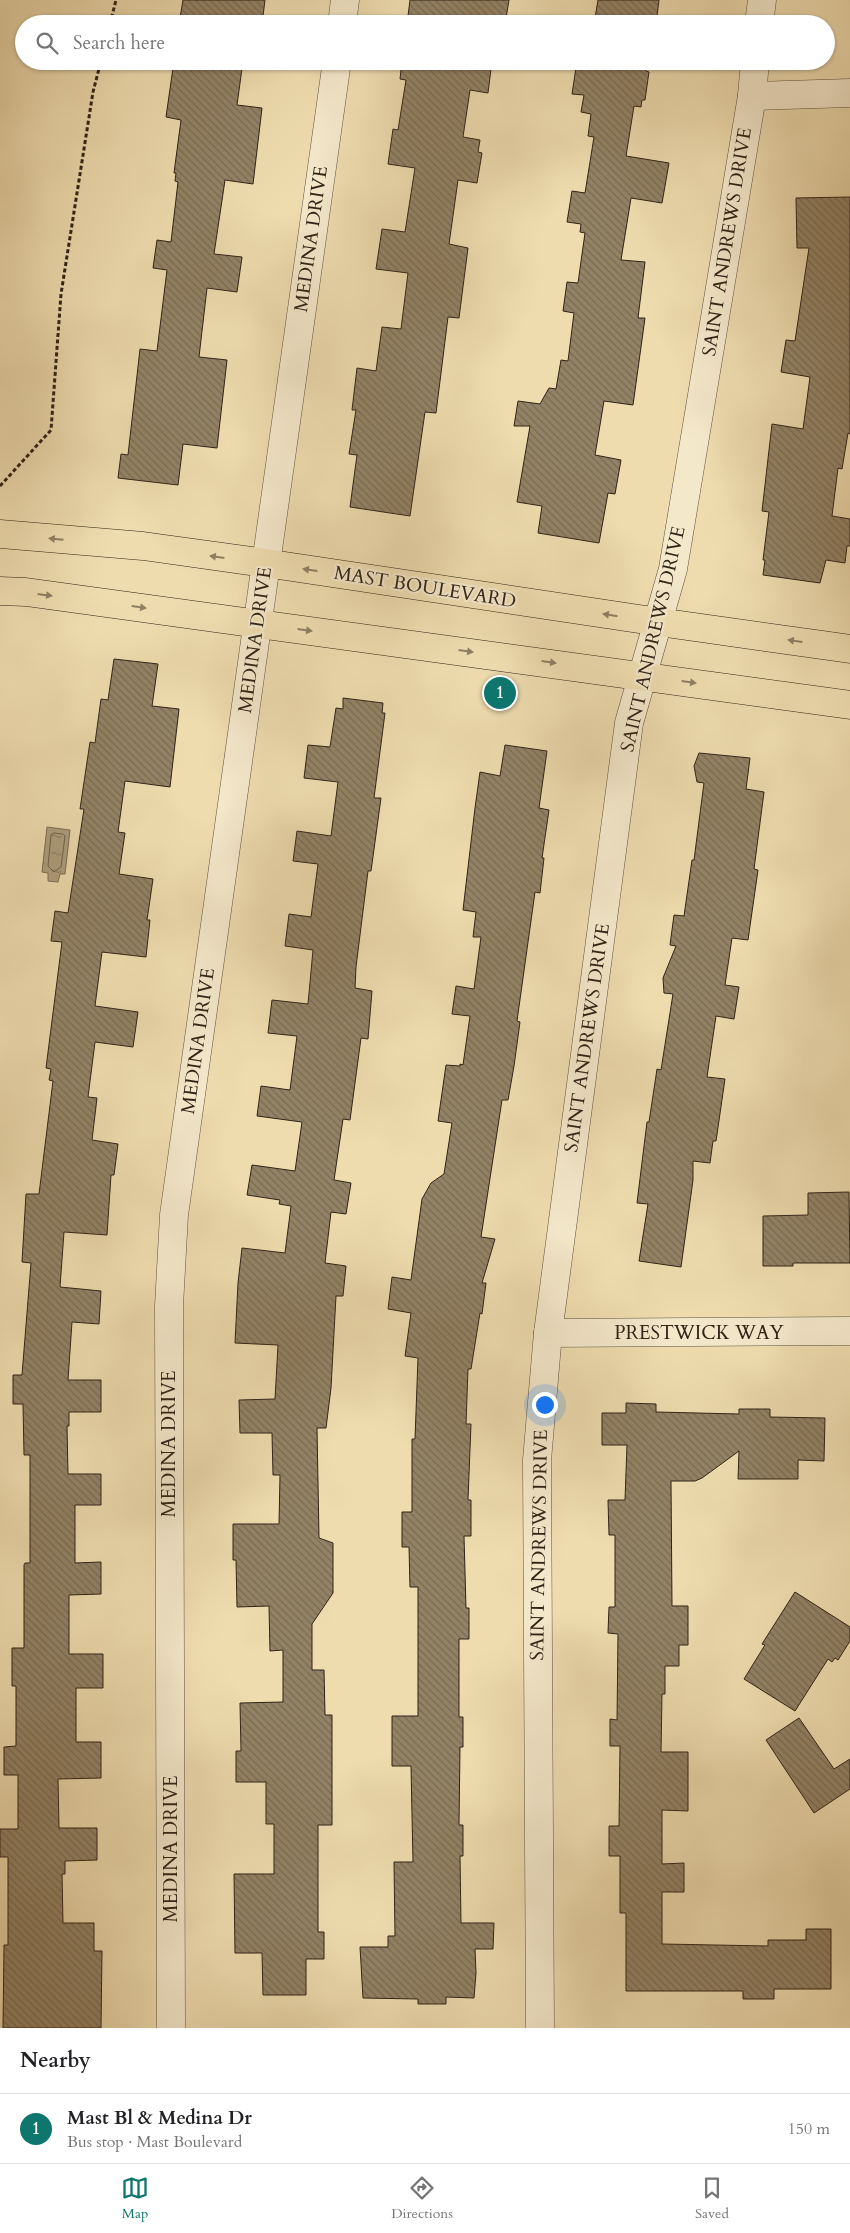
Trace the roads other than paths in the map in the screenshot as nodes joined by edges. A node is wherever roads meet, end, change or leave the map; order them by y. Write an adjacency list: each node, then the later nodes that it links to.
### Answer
1 (346, 0): 3 (street)
2 (762, 0): 4 (street)
3 (344, 15)
4 (760, 15)
5 (336, 70): 10 (street, MEDINA DRIVE)
6 (754, 70): 8 (street, SAINT ANDREWS DRIVE)
7 (850, 93): 8 (street)
8 (752, 96): 13 (street, SAINT ANDREWS DRIVE)
9 (0, 534): 10 (main road, MAST BOULEVARD, one-way to 9)
10 (265, 563): 12 (street, MEDINA DRIVE); 13 (main road, MAST BOULEVARD, one-way to 10)
11 (0, 591): 12 (main road, one-way to 12)
12 (257, 622): 15 (main road, one-way to 15); 19 (street, MEDINA DRIVE)
13 (659, 622): 14 (main road, MAST BOULEVARD, one-way to 13); 15 (street, SAINT ANDREWS DRIVE)
14 (850, 649)
15 (641, 675): 16 (main road, one-way to 16); 18 (street, SAINT ANDREWS DRIVE)
16 (850, 705)
17 (850, 1331): 18 (street, PRESTWICK WAY)
18 (548, 1333): 20 (street, SAINT ANDREWS DRIVE)
19 (171, 2028)
20 (540, 2028)

